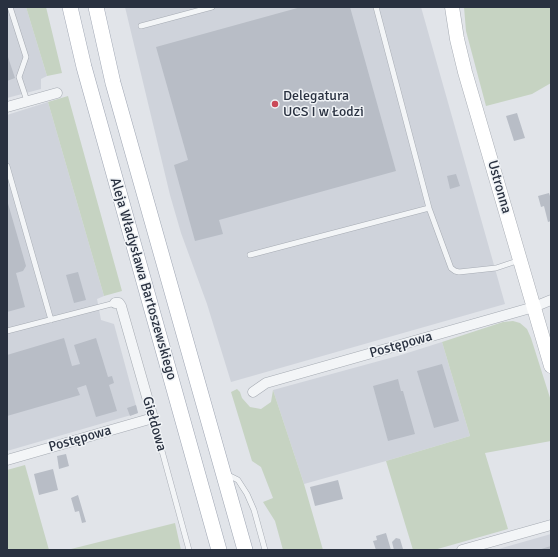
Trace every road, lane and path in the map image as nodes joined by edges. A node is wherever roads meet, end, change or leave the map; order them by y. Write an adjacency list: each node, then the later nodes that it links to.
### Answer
1 (10, 7): 9 (lane)
2 (70, 7): 27 (main road, Aleja Władysława Bartoszewskiego)
3 (96, 7): 24 (main road, Aleja Władysława Bartoszewskiego)
4 (212, 7): 7 (lane)
5 (376, 7): 12 (lane)
6 (452, 7): 14 (street, Ustronna)
7 (141, 26)
8 (57, 93): 9 (street)
9 (27, 101): 10 (street)
10 (7, 107)
11 (7, 166): 18 (lane)
12 (429, 208): 13 (lane); 14 (lane)
13 (250, 255)
14 (520, 260): 17 (street, Ustronna)
15 (551, 300): 17 (street, Postępowa)
16 (115, 303): 18 (lane); 22 (street, Giełdowa)
17 (534, 307): 20 (street, Ustronna); 21 (street, Postępowa)
18 (51, 320): 19 (lane)
19 (7, 332)
20 (551, 366)
21 (253, 392)
22 (153, 418): 23 (street, Postępowa); 26 (lane, Giełdowa)
23 (7, 460)
24 (223, 473): 28 (main road, Aleja Władysława Bartoszewskiego); 29 (lane)
25 (551, 525): 30 (street)
26 (189, 550)
27 (219, 550)
28 (245, 550)
29 (265, 550)
30 (462, 550)

